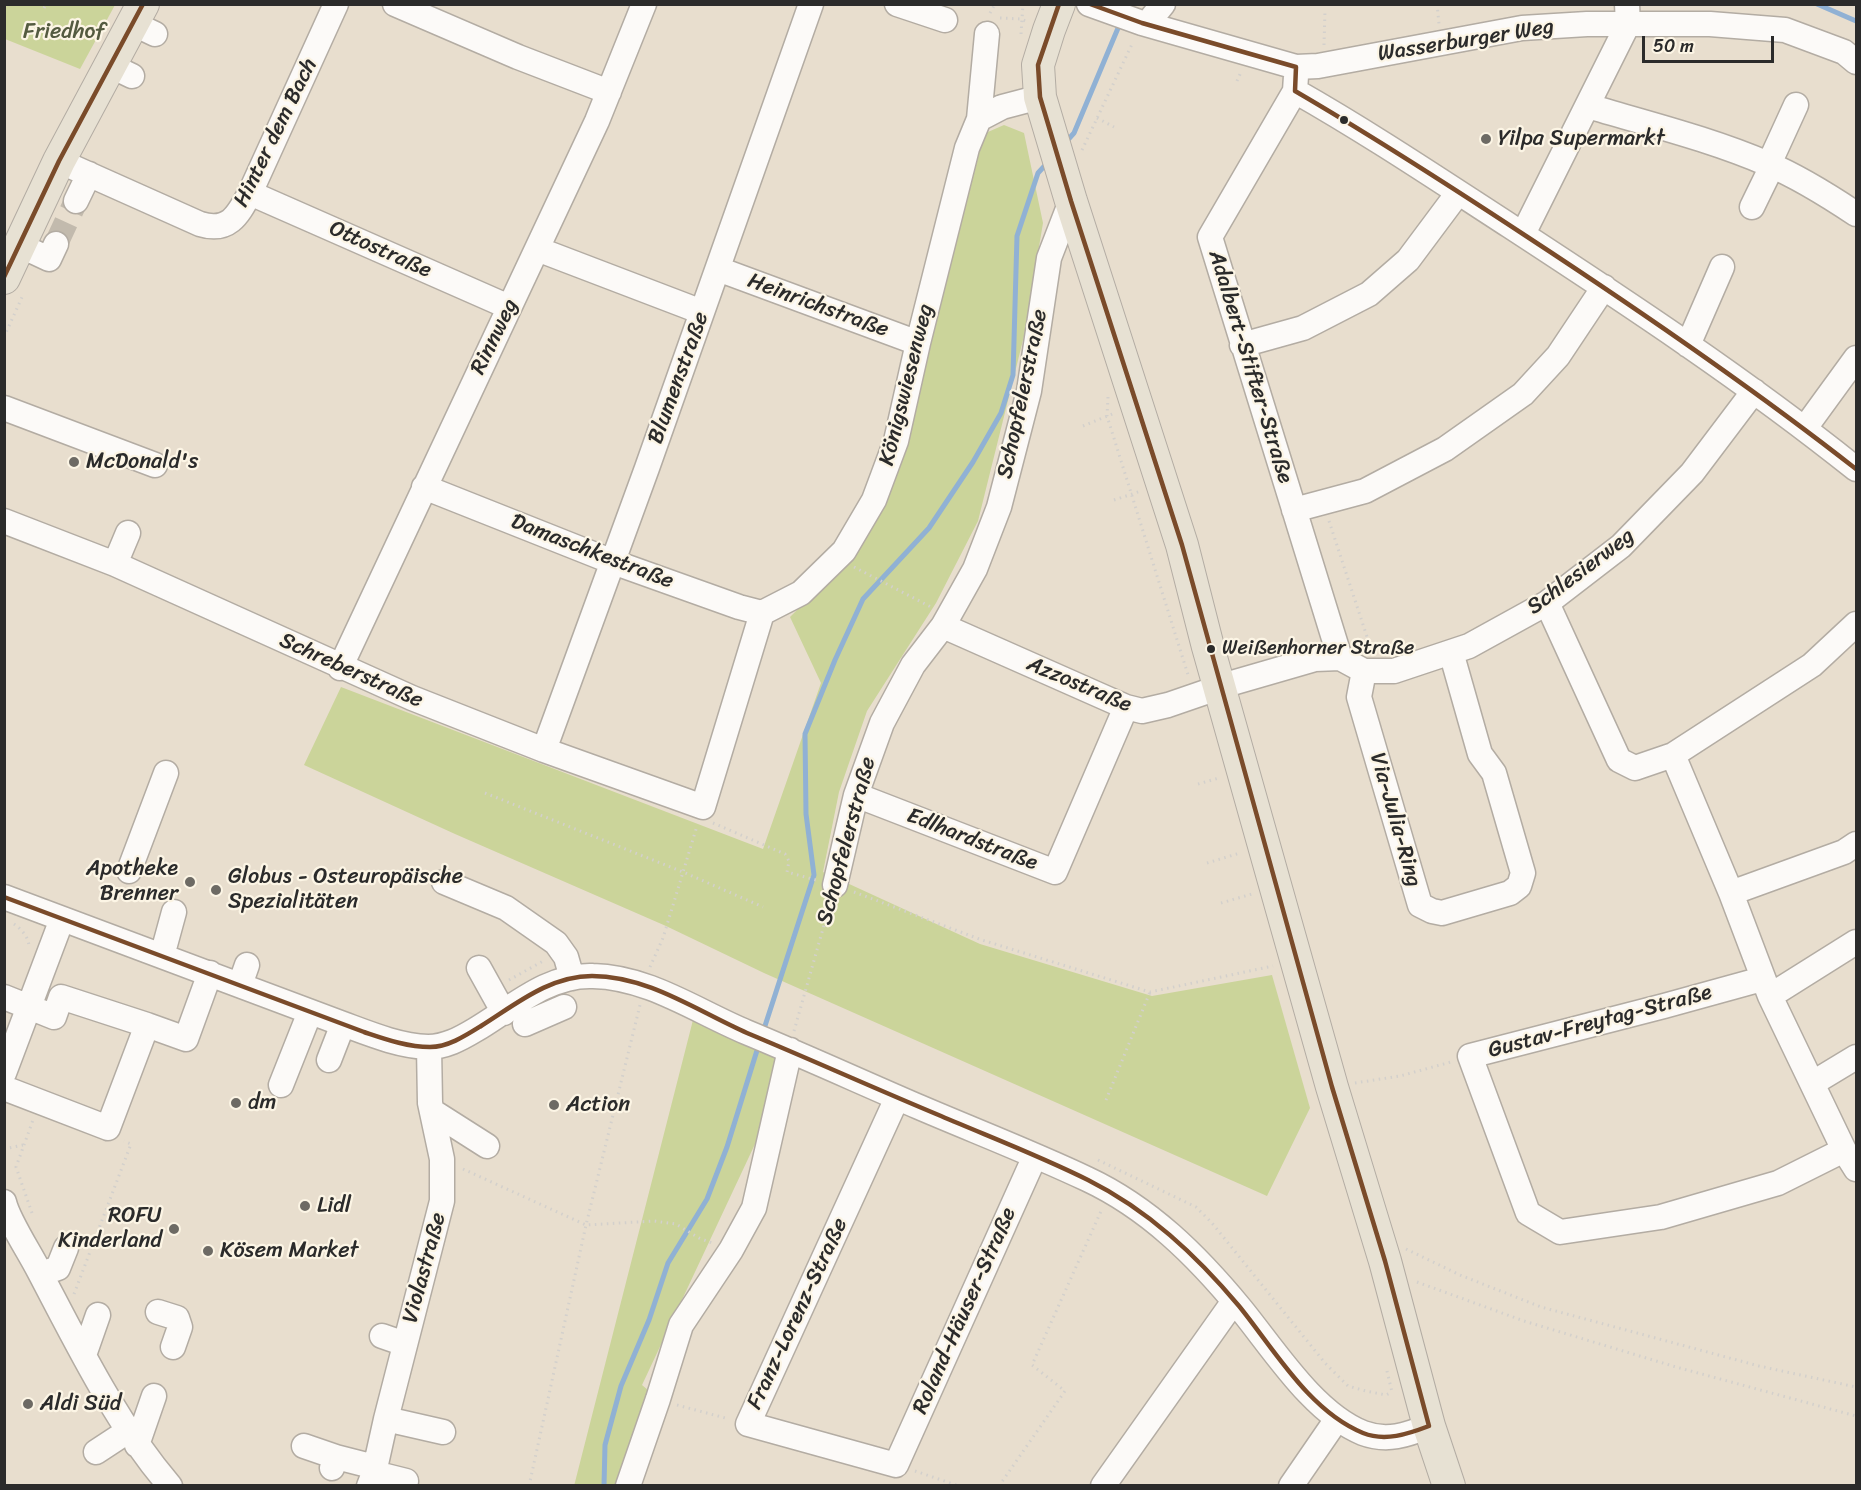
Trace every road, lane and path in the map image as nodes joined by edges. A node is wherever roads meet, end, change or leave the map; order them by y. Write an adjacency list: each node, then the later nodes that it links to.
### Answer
1 (336, 4): 32 (street, Hinter dem Bach)
2 (395, 4): 21 (street)
3 (644, 4): 21 (street, Rinnweg)
4 (810, 4): 42 (street, Blumenstraße)
5 (897, 4): 15 (street)
6 (995, 4): 17 (path)
7 (1023, 4): 13 (path)
8 (1059, 4): 22 (main road)
9 (1163, 4): 16 (street)
10 (1096, 7): 16 (street, Wasserburger Weg)
11 (1325, 10): 19 (path)
12 (1628, 14): 18 (street, Wasserburger Weg); 19 (street, Wasserburger Weg); 24 (street)
13 (1021, 19)
14 (143, 21): 28 (main road)
15 (945, 21)
16 (1141, 22): 20 (street, Wasserburger Weg); 25 (path)
17 (987, 26): 26 (street, Königswiesenweg)
18 (1857, 62)
19 (1324, 65): 20 (street, Wasserburger Weg)
20 (1296, 79): 33 (street); 48 (street, Adalbert-Stifter-Straße)
21 (609, 92): 40 (street, Rinnweg)
22 (1040, 97): 26 (street); 31 (main road)
23 (1796, 105): 29 (street)
24 (1588, 106): 29 (street); 37 (street)
25 (1097, 118): 27 (path); 31 (path)
26 (979, 119): 47 (street, Königswiesenweg)
27 (1114, 127)
28 (59, 161): 30 (street, Hinter dem Bach); 39 (main road)
29 (1771, 165): 35 (street); 36 (street)
30 (89, 174): 32 (street, Hinter dem Bach); 34 (street)
31 (1071, 177): 52 (main road); 69 (street, Schopfelerstraße)
32 (250, 193): 45 (street, Ottostraße)
33 (1458, 193): 37 (street); 48 (street)
34 (76, 201)
35 (1752, 207)
36 (1857, 214)
37 (1522, 234): 44 (street)
38 (56, 244): 39 (street)
39 (19, 245): 43 (main road)
40 (537, 249): 45 (street, Rinnweg); 46 (street)
41 (1722, 267): 49 (street)
42 (718, 269): 46 (street, Blumenstraße); 47 (street, Heinrichstraße)
43 (4, 278)
44 (1604, 287): 49 (street); 60 (street)
45 (509, 307): 59 (street, Rinnweg)
46 (702, 312): 65 (street, Blumenstraße)
47 (918, 343): 64 (street, Königswiesenweg)
48 (1242, 345): 61 (street, Adalbert-Stifter-Straße)
49 (1688, 345): 51 (street)
50 (1857, 358): 56 (street)
51 (1754, 391): 56 (street); 67 (street, Schlesierweg)
52 (1122, 400): 54 (path); 54 (path); 75 (main road)
53 (4, 408): 57 (street)
54 (1107, 416): 55 (path); 75 (path)
55 (1083, 426)
56 (1805, 428): 58 (street)
57 (155, 465)
58 (1857, 469)
59 (424, 487): 65 (street, Damaschkestraße); 73 (street, Rinnweg)
60 (1323, 502): 61 (street); 74 (path)
61 (1294, 510): 72 (street, Adalbert-Stifter-Straße)
62 (4, 521): 66 (street, Schreberstraße)
63 (128, 533): 66 (street)
64 (837, 558): 68 (street, Königswiesenweg); 69 (path)
65 (613, 562): 68 (street, Damaschkestraße); 77 (street, Blumenstraße)
66 (115, 564): 73 (street, Schreberstraße)
67 (1547, 603): 71 (street, Schlesierweg); 78 (street)
68 (762, 613): 84 (street)
69 (945, 621): 76 (street, Azzostraße); 83 (street, Schopfelerstraße)
70 (1857, 624): 78 (street)
71 (1451, 652): 74 (street, Schlesierweg); 74 (street, Via-Julia-Ring)
72 (1340, 658): 74 (street); 75 (street)
73 (340, 668): 77 (street, Schreberstraße)
74 (1371, 671)
75 (1207, 691): 76 (street, Azzostraße); 124 (main road)
76 (1126, 707): 83 (street, Edlhardstraße)
77 (544, 750): 84 (street, Schreberstraße)
78 (1673, 755): 93 (street)
79 (166, 773): 88 (street)
80 (1219, 778): 81 (path)
81 (1198, 784)
82 (485, 793): 89 (path)
83 (856, 795): 92 (street, Schopfelerstraße)
84 (703, 807): 89 (path); 90 (path)
85 (1857, 844): 93 (street)
86 (1240, 853): 87 (path)
87 (1207, 863)
88 (129, 872)
89 (683, 872): 97 (path); 106 (path)
90 (802, 875)
91 (444, 882): 107 (street)
92 (835, 885): 109 (path); 117 (path, Schopfelerstraße)
93 (1731, 893): 108 (street)
94 (1252, 894): 96 (path)
95 (14, 901): 99 (street); 101 (path)
96 (1221, 903)
97 (764, 907)
98 (174, 912): 102 (street)
99 (62, 919): 102 (street); 110 (street)
100 (1857, 942): 108 (street, Gustav-Freytag-Straße)
101 (29, 953)
102 (162, 956): 105 (street)
103 (1274, 966): 109 (path)
104 (479, 968): 113 (street)
105 (210, 973): 112 (street); 115 (street)
106 (647, 976): 107 (street); 117 (street); 139 (path)
107 (572, 978): 113 (street)
108 (1766, 987): 118 (street, Gustav-Freytag-Straße); 122 (street)
109 (1150, 992): 127 (path)
110 (11, 1002): 115 (street); 121 (street)
111 (564, 1007): 113 (street)
112 (310, 1012): 114 (street); 123 (street)
113 (517, 1019): 116 (street)
114 (343, 1024): 116 (street); 120 (street)
115 (147, 1025): 130 (street)
116 (429, 1047): 129 (street, Violastraße)
117 (783, 1047): 126 (street); 156 (street)
118 (1470, 1056): 124 (path); 136 (street, Gustav-Freytag-Straße)
119 (1857, 1057): 122 (street)
120 (329, 1060)
121 (4, 1072)
122 (1813, 1083): 136 (street)
123 (281, 1085)
124 (1332, 1087): 141 (main road)
125 (4, 1088): 128 (street)
126 (897, 1098): 134 (street); 160 (street, Franz-Lorenz-Straße)
127 (1106, 1100)
128 (40, 1102): 130 (street); 131 (path)
129 (432, 1111): 132 (street); 135 (street, Violastraße)
130 (108, 1128): 147 (path)
131 (24, 1145): 133 (path); 140 (path)
132 (487, 1146)
133 (4, 1149)
134 (1035, 1156): 137 (street); 166 (street, Roland-Häuser-Straße)
135 (442, 1159): 139 (path); 151 (street, Violastraße)
136 (1850, 1160)
137 (1111, 1191): 146 (street); 174 (path)
138 (4, 1202): 140 (street)
139 (586, 1225): 142 (path); 171 (path)
140 (20, 1232): 144 (street)
141 (1377, 1236): 154 (path); 161 (main road)
142 (699, 1238)
143 (66, 1248): 144 (street)
144 (41, 1274): 147 (street)
145 (1410, 1280): 157 (path)
146 (1234, 1301): 159 (street); 175 (street)
147 (61, 1311): 153 (street)
148 (158, 1312): 152 (street)
149 (98, 1315): 153 (street)
150 (382, 1336): 151 (street)
151 (405, 1344): 158 (street, Violastraße)
152 (173, 1347)
153 (84, 1355): 163 (street)
154 (1857, 1387)
155 (154, 1396): 163 (street)
156 (658, 1400): 160 (path); 172 (street)
157 (1857, 1416)
158 (386, 1419): 162 (street); 167 (street, Violastraße)
159 (1337, 1419): 161 (street); 169 (street)
160 (748, 1424): 166 (street, Franz-Lorenz-Straße)
161 (1429, 1426): 176 (main road)
162 (443, 1432)
163 (132, 1438): 165 (street); 170 (street)
164 (304, 1446): 167 (street)
165 (96, 1452)
166 (896, 1465): 173 (path)
167 (373, 1475): 168 (street)
168 (406, 1481)
169 (1297, 1483)
170 (170, 1485)
171 (529, 1485)
172 (628, 1485)
173 (959, 1485)
174 (999, 1485)
175 (1103, 1485)
176 (1449, 1485)

